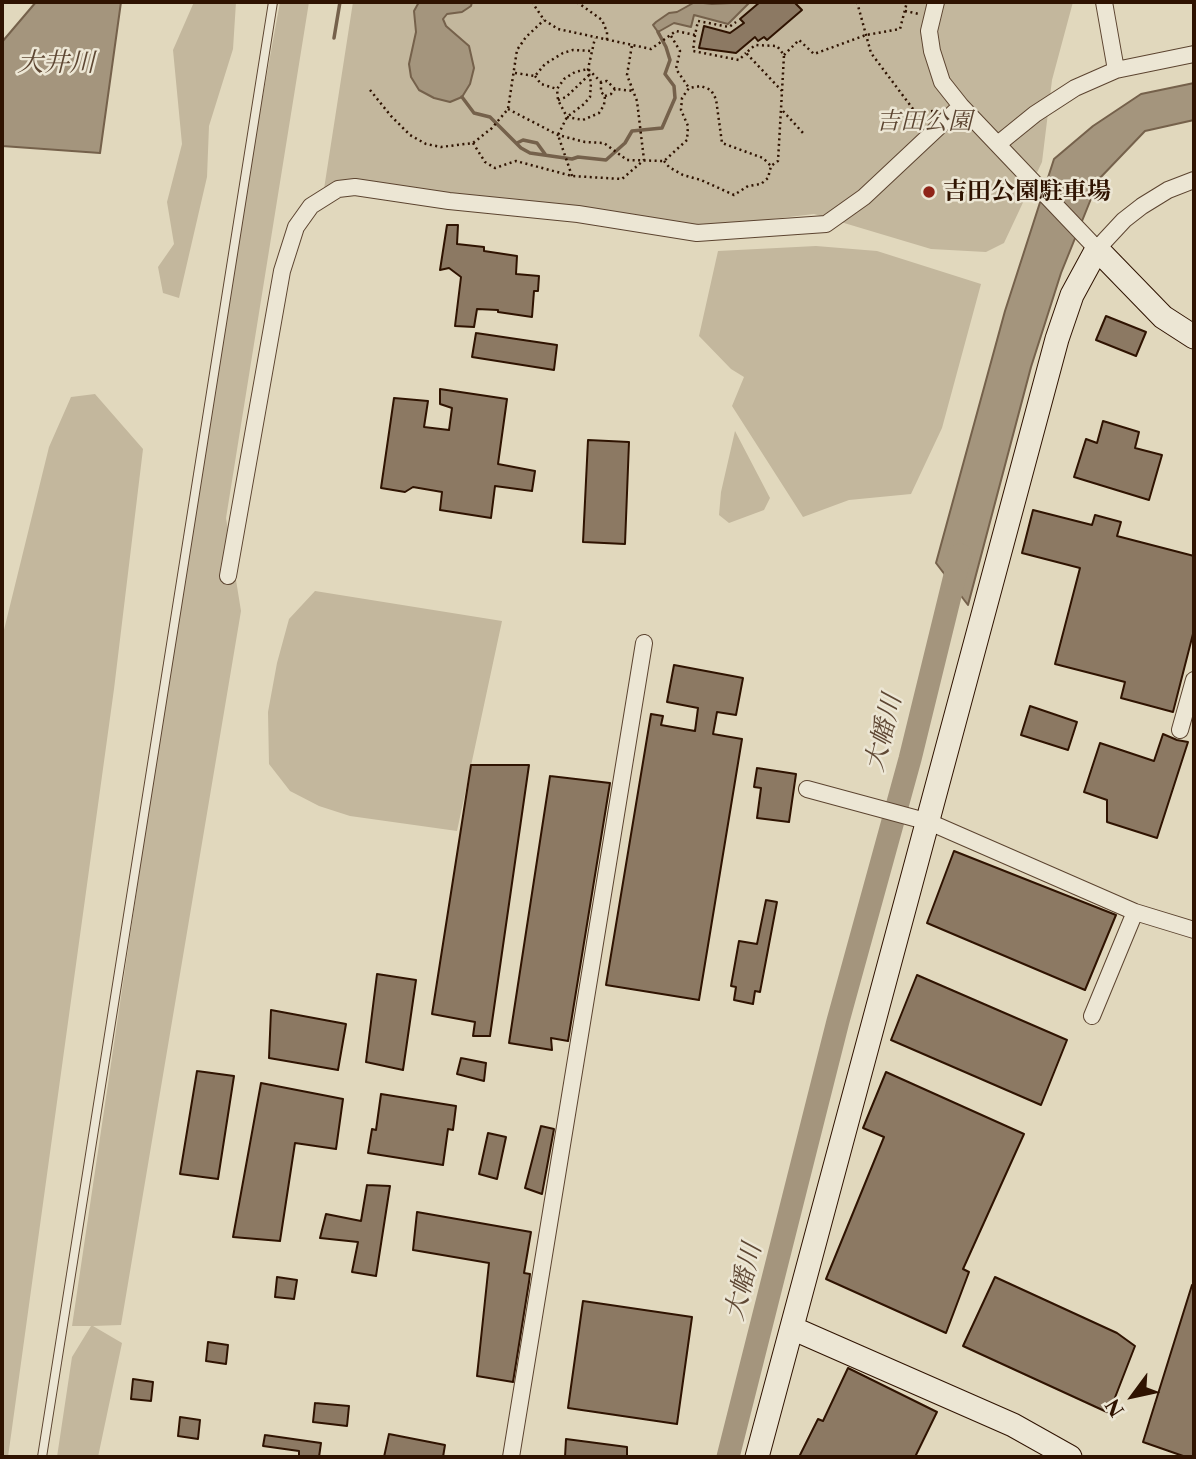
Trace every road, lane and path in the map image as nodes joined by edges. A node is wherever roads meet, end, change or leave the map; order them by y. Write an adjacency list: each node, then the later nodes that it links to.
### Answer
1 (272, 2): 59 (lane)
2 (532, 2): 8 (path)
3 (577, 2): 14 (path)
4 (857, 2): 12 (path)
5 (907, 2): 12 (path)
6 (936, 2): 34 (street)
7 (1104, 2): 21 (street)
8 (544, 20): 13 (path); 22 (path)
9 (736, 22): 11 (path)
10 (669, 35): 11 (path); 15 (path); 28 (path)
11 (695, 35): 17 (path)
12 (866, 35): 19 (path); 34 (path)
13 (595, 37): 14 (path); 16 (path)
14 (607, 40): 15 (path)
15 (632, 45): 30 (path)
16 (592, 51): 20 (path); 24 (path)
17 (746, 53): 19 (path); 31 (path)
18 (1194, 54): 21 (street)
19 (784, 55): 31 (path)
20 (588, 69): 23 (path); 25 (path); 26 (path)
21 (1116, 70): 41 (street)
22 (515, 73): 24 (path); 35 (path)
23 (589, 75): 33 (path); 37 (path)
24 (535, 76): 26 (path)
25 (601, 82): 27 (path); 32 (path)
26 (557, 89): 33 (path)
27 (615, 89): 30 (path); 32 (path)
28 (689, 89): 43 (path); 44 (path)
29 (370, 90): 40 (path)
30 (634, 91): 42 (path)
31 (782, 91): 36 (path)
32 (605, 96): 37 (path)
33 (558, 100): 37 (path)
34 (961, 106): 41 (street); 49 (street)
35 (508, 109): 39 (path); 40 (path)
36 (781, 109): 38 (path); 44 (path)
37 (567, 117): 39 (path)
38 (804, 134)
39 (558, 135): 42 (path); 45 (path)
40 (473, 143): 45 (path)
41 (998, 144): 47 (street)
42 (644, 160): 43 (path); 45 (path)
43 (664, 161): 44 (path)
44 (771, 166)
45 (572, 176)
46 (1194, 180): 47 (street)
47 (1097, 249): 48 (street); 54 (street)
48 (1194, 337)
49 (228, 576)
50 (644, 643): 60 (street)
51 (1193, 691): 52 (street)
52 (1180, 730)
53 (807, 789): 54 (street)
54 (921, 820): 55 (street); 58 (street)
55 (1135, 912): 56 (street); 57 (street)
56 (1194, 930)
57 (1092, 1016)
58 (792, 1328): 61 (street); 62 (street)
59 (42, 1457)
60 (511, 1457)
61 (757, 1457)
62 (1070, 1457)

